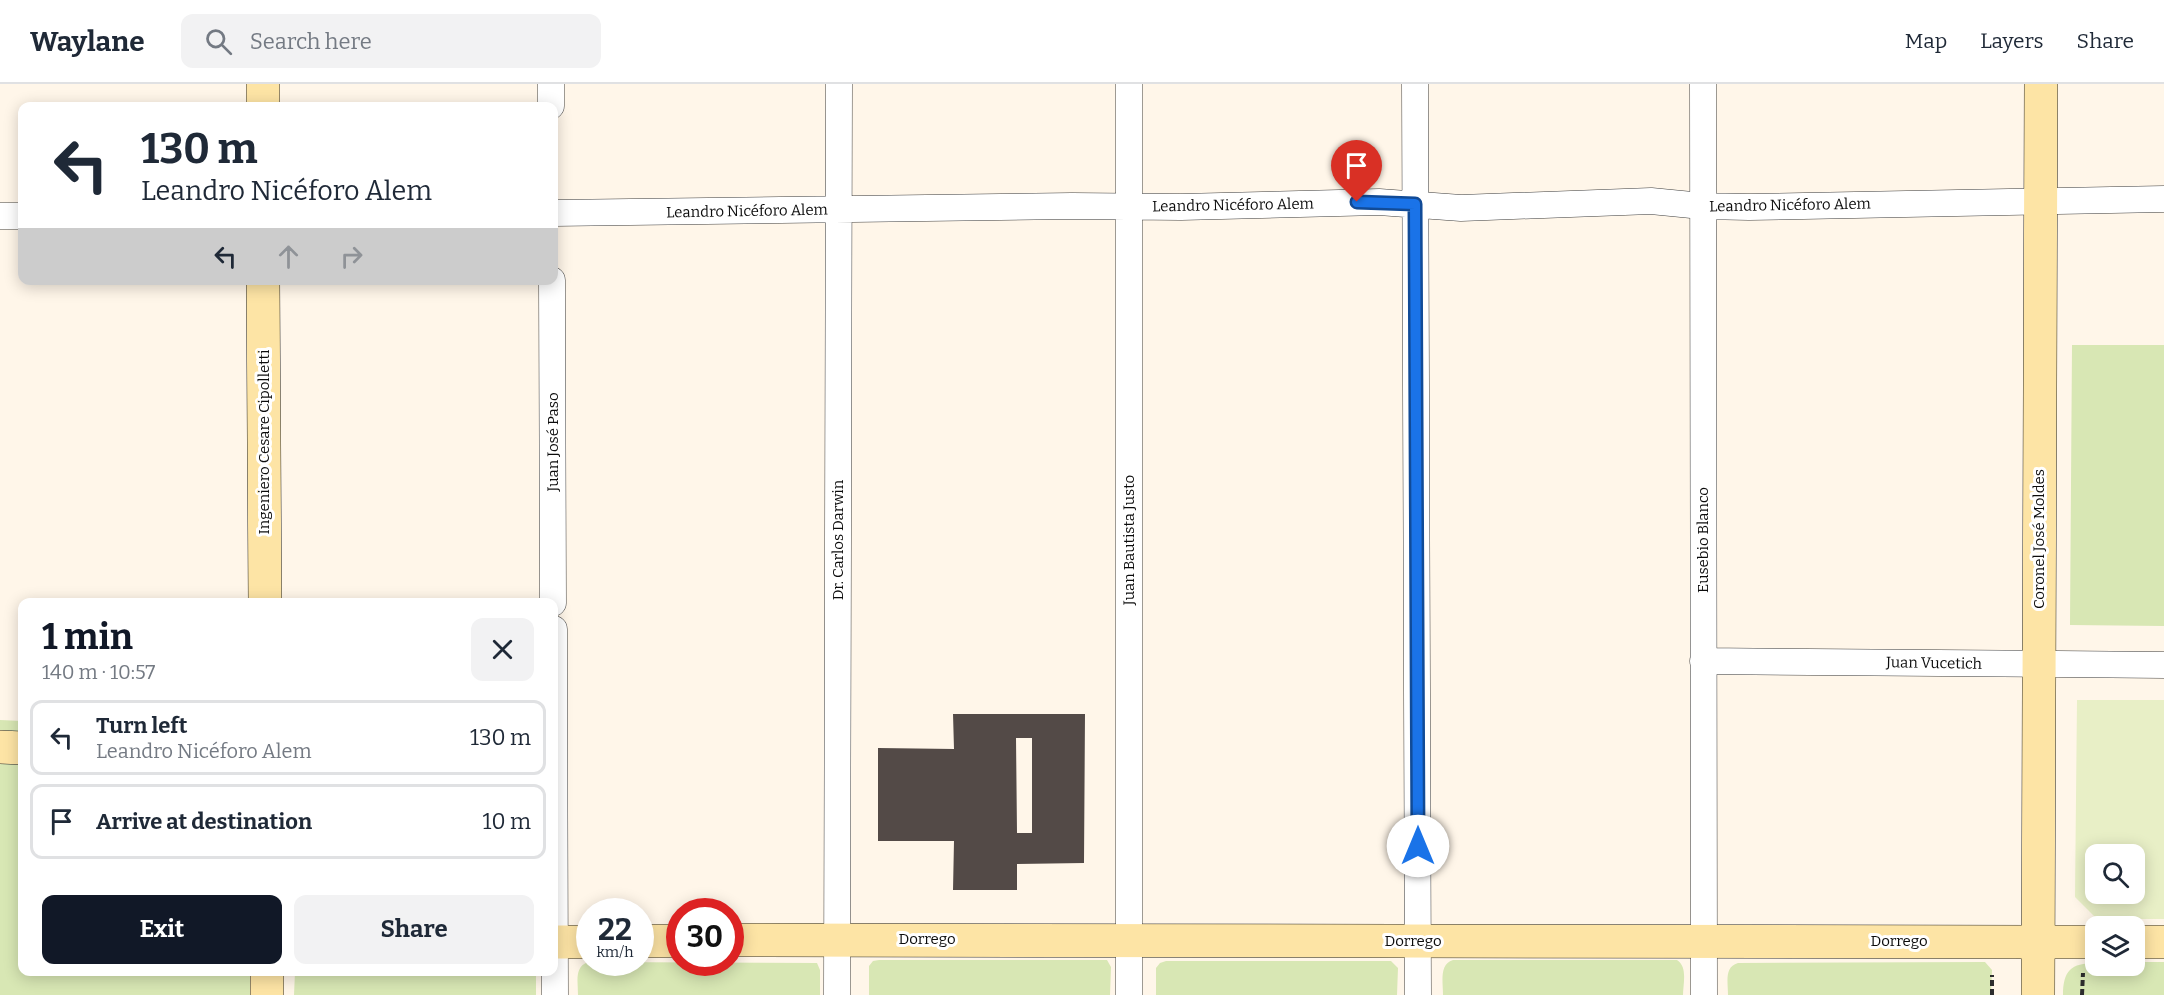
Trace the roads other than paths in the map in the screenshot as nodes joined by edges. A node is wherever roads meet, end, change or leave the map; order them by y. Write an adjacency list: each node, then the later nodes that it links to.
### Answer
1 (263, 84): 8 (main road)
2 (551, 84): 9 (street)
3 (839, 84): 15 (street, Dr. Carlos Darwin)
4 (1129, 84): 13 (street, Juan Bautista Justo)
5 (1415, 84): 12 (street)
6 (1703, 84): 14 (street, Eusebio Blanco)
7 (2042, 84): 11 (main road, Coronel José Moldes)
8 (263, 102)
9 (551, 102)
10 (2164, 199): 11 (street, Leandro Nicéforo Alem)
11 (2041, 201): 14 (street, Leandro Nicéforo Alem); 24 (main road, Coronel José Moldes)
12 (1415, 204): 13 (street, Leandro Nicéforo Alem); 14 (street, Leandro Nicéforo Alem); 31 (street)
13 (1129, 206): 15 (street, Leandro Nicéforo Alem); 30 (street, Juan Bautista Justo)
14 (1702, 206): 23 (street, Eusebio Blanco)
15 (839, 211): 16 (street, Leandro Nicéforo Alem); 28 (street, Dr. Carlos Darwin)
16 (558, 213)
17 (0, 216): 18 (street)
18 (18, 216)
19 (263, 285): 21 (main road, Ingeniero Cesare Cipolletti)
20 (552, 285): 22 (street, Juan José Paso)
21 (265, 598)
22 (553, 598)
23 (1703, 661): 24 (street, Juan Vucetich); 38 (street, Eusebio Blanco)
24 (2038, 664): 25 (street, Juan Vucetich); 32 (main road, Coronel José Moldes)
25 (2164, 665)
26 (0, 747): 27 (main road)
27 (18, 748)
28 (838, 939): 29 (main road, Dorrego); 30 (main road, Dorrego); 43 (street, Dr. Carlos Darwin)
29 (744, 940)
30 (1129, 940): 31 (main road, Dorrego); 44 (street, Juan Bautista Justo)
31 (1418, 941): 38 (main road, Dorrego); 45 (street)
32 (2038, 941): 35 (main road, Dorrego); 38 (main road, Dorrego); 47 (main road, Coronel José Moldes)
33 (558, 942): 34 (main road)
34 (576, 942)
35 (2085, 942)
36 (2145, 942): 37 (main road)
37 (2164, 942)
38 (1704, 943): 46 (street, Eusebio Blanco)
39 (267, 976): 41 (main road)
40 (555, 976): 42 (street)
41 (267, 995)
42 (555, 995)
43 (837, 995)
44 (1129, 995)
45 (1418, 995)
46 (1704, 995)
47 (2038, 995)

